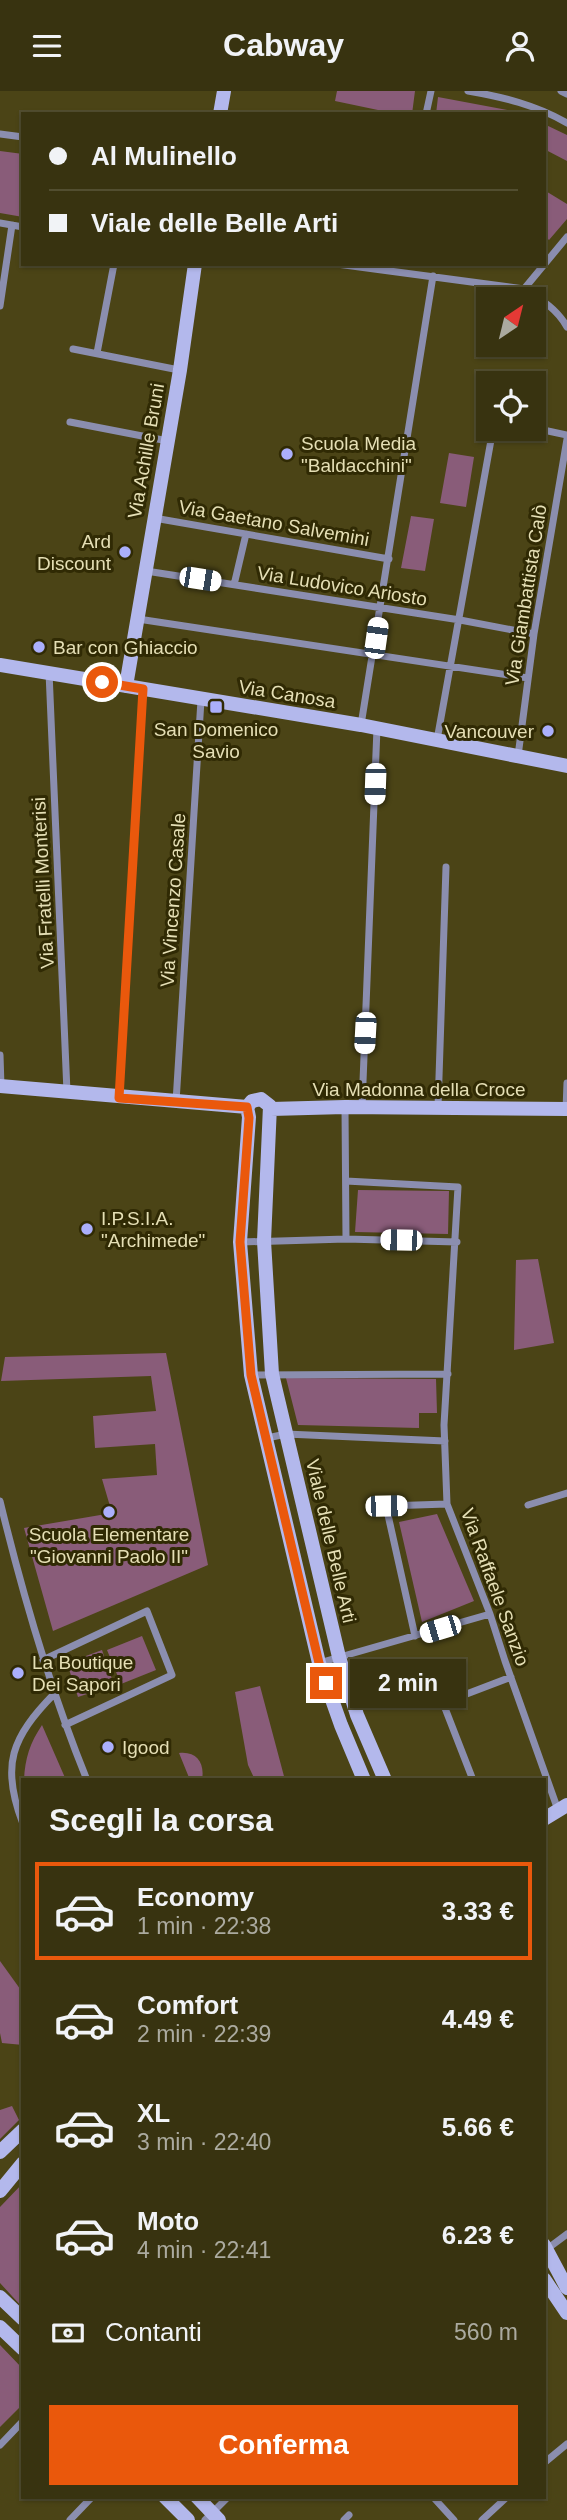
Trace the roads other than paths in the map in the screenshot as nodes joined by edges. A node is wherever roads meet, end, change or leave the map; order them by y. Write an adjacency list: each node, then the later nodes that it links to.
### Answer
1 (224, 91): 6 (street)
2 (431, 91): 7 (street)
3 (468, 91): 8 (street)
4 (561, 91): 5 (street)
5 (567, 94)
6 (220, 112)
7 (426, 112)
8 (544, 112)
9 (546, 113): 10 (street)
10 (567, 123)
11 (0, 134): 12 (street)
12 (21, 137)
13 (0, 223): 14 (street)
14 (12, 225): 15 (street); 26 (street)
15 (21, 227)
16 (567, 237): 17 (street)
17 (546, 262)
18 (114, 266): 31 (street)
19 (195, 266): 32 (street, Via Achille Bruni)
20 (353, 266): 22 (street)
21 (543, 266): 24 (street)
22 (433, 276): 23 (street); 40 (street)
23 (510, 287)
24 (526, 287)
25 (546, 303): 28 (street)
26 (0, 306)
27 (567, 308): 28 (street)
28 (561, 316): 29 (street)
29 (567, 327)
30 (73, 349): 31 (street)
31 (97, 353): 32 (street)
32 (180, 370): 36 (street, Via Achille Bruni)
33 (70, 422): 36 (street)
34 (546, 431): 35 (street)
35 (567, 437): 46 (street, Via Giambattista Calò)
36 (168, 441): 38 (street, Via Achille Bruni)
37 (491, 441): 45 (street)
38 (154, 518): 39 (street, Via Gaetano Salvemini); 41 (street, Via Achille Bruni)
39 (246, 534): 40 (street, Via Gaetano Salvemini); 42 (street)
40 (389, 559): 43 (street)
41 (145, 571): 42 (street, Via Ludovico Ariosto); 44 (street, Via Achille Bruni)
42 (234, 585): 43 (street, Via Ludovico Ariosto)
43 (380, 608): 45 (street, Via Ludovico Ariosto); 47 (street)
44 (136, 619): 47 (street); 52 (street, Via Achille Bruni)
45 (460, 620): 46 (street, Via Ludovico Ariosto); 49 (street)
46 (534, 634): 51 (street, Via Giambattista Calò)
47 (373, 653): 49 (street); 55 (street)
48 (0, 665): 50 (street, Via Canosa)
49 (451, 666): 51 (street); 57 (street)
50 (49, 673): 52 (street, Via Canosa); 64 (street, Via Fratelli Monterisi)
51 (528, 678): 58 (street, Via Giambattista Calò)
52 (126, 686): 53 (street, Via Canosa)
53 (143, 689): 54 (street, Via Canosa); 65 (street)
54 (201, 700): 55 (street, Via Canosa); 66 (street, Via Vincenzo Casale)
55 (361, 725): 56 (street, Via Canosa)
56 (377, 728): 57 (street, Via Canosa); 68 (street)
57 (437, 740): 58 (street, Via Canosa)
58 (518, 756): 59 (street, Via Canosa)
59 (567, 766)
60 (446, 867): 69 (street)
61 (0, 1055): 63 (street)
62 (567, 1083): 70 (street)
63 (1, 1086): 64 (street, Via Madonna della Croce)
64 (68, 1093): 65 (street, Via Madonna della Croce)
65 (119, 1098): 66 (street, Via Madonna della Croce)
66 (176, 1102): 71 (street, Via Madonna della Croce)
67 (345, 1107): 68 (street, Via Madonna della Croce); 72 (street, Via Madonna della Croce); 73 (street)
68 (362, 1107): 69 (street, Via Madonna della Croce)
69 (439, 1107): 70 (street, Via Madonna della Croce)
70 (567, 1111)
71 (248, 1112): 72 (street, Via Madonna della Croce); 72 (street, Via Madonna della Croce); 76 (street, Viale delle Belle Arti)
72 (269, 1114): 75 (street, Viale delle Belle Arti)
73 (346, 1181): 74 (street); 77 (street, Via Raffaele Sanzio)
74 (346, 1239): 75 (street); 77 (street)
75 (264, 1241): 76 (street); 78 (street, Viale delle Belle Arti)
76 (240, 1242): 80 (street, Viale delle Belle Arti)
77 (457, 1242): 79 (street, Via Raffaele Sanzio)
78 (272, 1374): 79 (street); 80 (street); 81 (street, Viale delle Belle Arti)
79 (448, 1374): 83 (street, Via Raffaele Sanzio)
80 (251, 1375): 82 (street, Viale delle Belle Arti)
81 (286, 1434): 82 (street); 83 (street); 90 (street, Viale delle Belle Arti)
82 (267, 1437): 92 (street, Viale delle Belle Arti)
83 (445, 1440): 86 (street, Via Raffaele Sanzio)
84 (567, 1493): 87 (street)
85 (0, 1501): 91 (street)
86 (447, 1504): 88 (street, Via Raffaele Sanzio); 89 (street)
87 (528, 1505)
88 (490, 1614): 89 (street); 93 (street, Via Raffaele Sanzio)
89 (415, 1636): 90 (street)
90 (339, 1657): 92 (street); 98 (street, Viale delle Belle Arti)
91 (43, 1660): 94 (street); 95 (street)
92 (319, 1663): 97 (street, Viale delle Belle Arti)
93 (511, 1678): 99 (street); 100 (street, Via Raffaele Sanzio)
94 (54, 1694): 95 (street); 102 (street)
95 (65, 1725): 96 (street)
96 (86, 1778)
97 (363, 1778)
98 (384, 1778)
99 (471, 1778)
100 (563, 1807): 101 (street)
101 (546, 1818)
102 (21, 1819)
103 (21, 2132): 104 (street)
104 (0, 2152)
105 (21, 2165): 106 (street)
106 (0, 2191)
107 (567, 2234): 108 (street)
108 (546, 2246)
109 (546, 2249): 111 (street)
110 (546, 2283): 113 (street)
111 (567, 2288)
112 (0, 2297): 114 (street)
113 (567, 2313)
114 (21, 2317)
115 (0, 2326): 116 (street)
116 (21, 2347)
117 (21, 2423): 119 (street)
118 (567, 2444): 120 (street)
119 (0, 2445)
120 (546, 2461)
121 (90, 2499): 128 (street)
122 (167, 2499): 129 (street)
123 (198, 2499): 127 (street)
124 (226, 2499): 127 (street)
125 (435, 2499): 130 (street)
126 (505, 2499): 131 (street)
127 (212, 2518)
128 (70, 2520)
129 (188, 2520)
130 (454, 2520)
131 (482, 2520)

